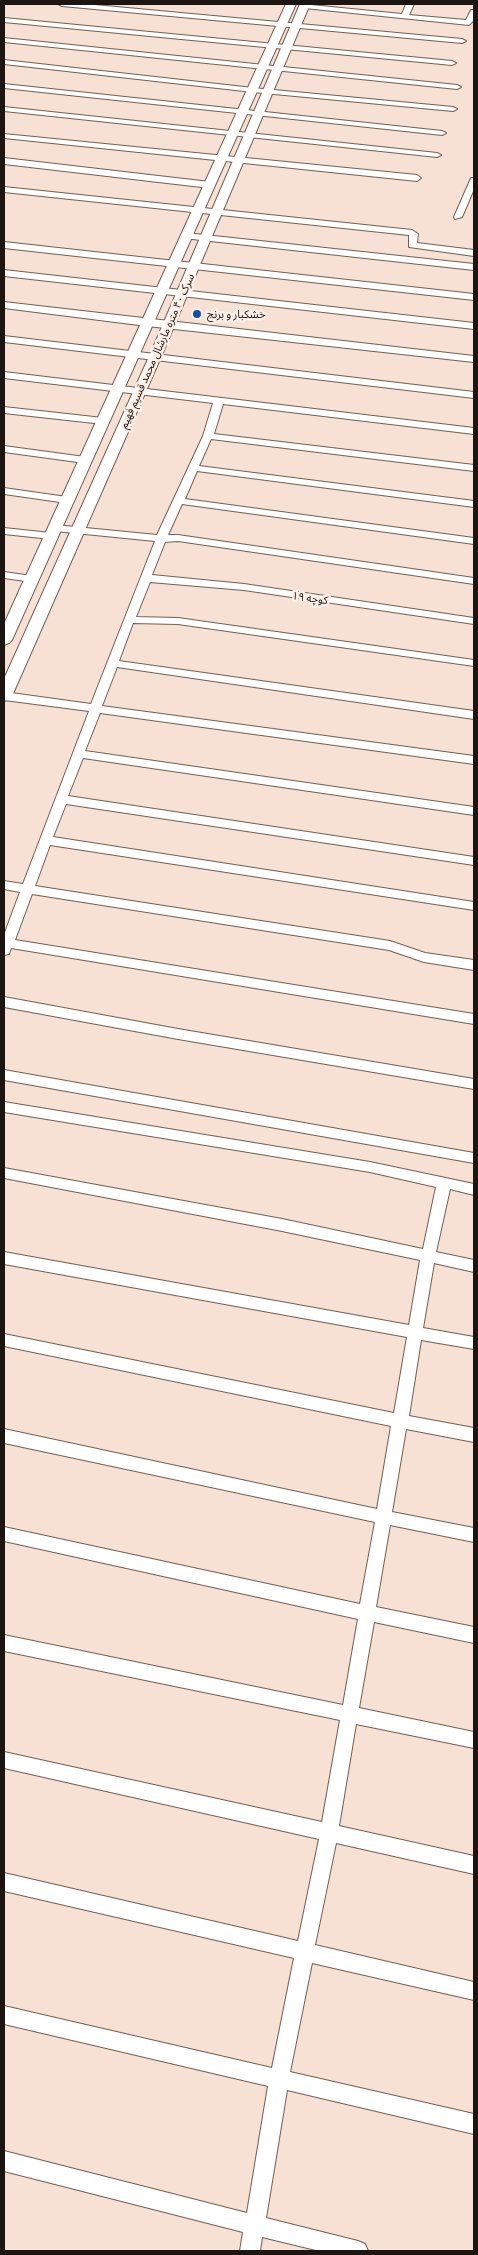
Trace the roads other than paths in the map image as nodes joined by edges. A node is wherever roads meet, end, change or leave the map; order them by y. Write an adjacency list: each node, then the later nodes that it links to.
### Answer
1 (62, 4): 8 (street)
2 (291, 4): 8 (street, سرک ۴۰ متره مارشال محمد قسیم فهیم)
3 (410, 4): 6 (street)
4 (305, 5): 6 (street); 9 (street, سرک ۴۰ متره مارشال محمد قسیم فهیم)
5 (474, 12): 6 (street)
6 (405, 16)
7 (4, 20): 12 (street)
8 (283, 24): 9 (street); 12 (street, سرک ۴۰ متره مارشال محمد قسیم فهیم)
9 (296, 25): 11 (street); 13 (street, سرک ۴۰ متره مارشال محمد قسیم فهیم)
10 (4, 40): 16 (street)
11 (462, 41)
12 (273, 45): 13 (street); 16 (street, سرک ۴۰ متره مارشال محمد قسیم فهیم)
13 (287, 47): 15 (street); 17 (street, سرک ۴۰ متره مارشال محمد قسیم فهیم)
14 (4, 62): 20 (street)
15 (452, 64)
16 (263, 68): 17 (street); 20 (street, سرک ۴۰ متره مارشال محمد قسیم فهیم)
17 (277, 69): 19 (street); 21 (street, سرک ۴۰ متره مارشال محمد قسیم فهیم)
18 (4, 86): 24 (street)
19 (457, 87)
20 (253, 90): 21 (street); 24 (street, سرک ۴۰ متره مارشال محمد قسیم فهیم)
21 (268, 92): 23 (street); 25 (street, سرک ۴۰ متره مارشال محمد قسیم فهیم)
22 (4, 109): 27 (street)
23 (452, 109)
24 (244, 110): 25 (street); 27 (street, سرک ۴۰ متره مارشال محمد قسیم فهیم)
25 (259, 112): 26 (street); 29 (street, سرک ۴۰ متره مارشال محمد قسیم فهیم)
26 (442, 133)
27 (233, 134): 29 (street); 31 (street, سرک ۴۰ متره مارشال محمد قسیم فهیم)
28 (4, 136): 31 (street)
29 (249, 136): 30 (street); 33 (street, سرک ۴۰ متره مارشال محمد قسیم فهیم)
30 (437, 155)
31 (222, 159): 33 (street); 36 (street, سرک ۴۰ متره مارشال محمد قسیم فهیم)
32 (4, 161): 36 (street)
33 (238, 161): 34 (street); 39 (street, سرک ۴۰ متره مارشال محمد قسیم فهیم)
34 (417, 178)
35 (474, 180): 40 (street)
36 (210, 186): 38 (street, سرک ۴۰ متره مارشال محمد قسیم فهیم)
37 (4, 189): 38 (street)
38 (198, 211): 39 (street); 41 (street, سرک ۴۰ متره مارشال محمد قسیم فهیم)
39 (216, 213): 42 (street, سرک ۴۰ متره مارشال محمد قسیم فهیم); 44 (street)
40 (458, 218)
41 (186, 236): 42 (street); 45 (street, سرک ۴۰ متره مارشال محمد قسیم فهیم)
42 (205, 238): 46 (street, سرک ۴۰ متره مارشال محمد قسیم فهیم); 47 (street)
43 (4, 244): 45 (street)
44 (474, 253)
45 (174, 264): 46 (street); 49 (street, سرک ۴۰ متره مارشال محمد قسیم فهیم)
46 (194, 266): 50 (street, سرک ۴۰ متره مارشال محمد قسیم فهیم); 51 (street)
47 (474, 267)
48 (4, 273): 49 (street)
49 (161, 292): 50 (street); 53 (street, سرک ۴۰ متره مارشال محمد قسیم فهیم)
50 (181, 294): 54 (street, سرک ۴۰ متره مارشال محمد قسیم فهیم); 55 (street)
51 (474, 297)
52 (4, 305): 53 (street)
53 (147, 324): 54 (street); 57 (street, سرک ۴۰ متره مارشال محمد قسیم فهیم)
54 (168, 326): 58 (street, سرک ۴۰ متره مارشال محمد قسیم فهیم); 59 (street)
55 (474, 326)
56 (4, 339): 57 (street)
57 (132, 356): 58 (street); 61 (street, سرک ۴۰ متره مارشال محمد قسیم فهیم)
58 (154, 358): 62 (street, سرک ۴۰ متره مارشال محمد قسیم فهیم); 63 (street)
59 (474, 359)
60 (4, 375): 61 (street)
61 (118, 388): 62 (street); 66 (street, سرک ۴۰ متره مارشال محمد قسیم فهیم)
62 (139, 391): 64 (street); 77 (street, سرک ۴۰ متره مارشال محمد قسیم فهیم)
63 (474, 395)
64 (219, 400): 67 (street); 68 (street)
65 (4, 410): 66 (street)
66 (103, 421): 70 (street, سرک ۴۰ متره مارشال محمد قسیم فهیم)
67 (474, 431)
68 (208, 436): 71 (street); 72 (street)
69 (4, 449): 70 (street)
70 (85, 460): 74 (street, سرک ۴۰ متره مارشال محمد قسیم فهیم)
71 (194, 468): 75 (street); 76 (street)
72 (474, 468)
73 (4, 491): 74 (street)
74 (67, 500): 79 (street, سرک ۴۰ متره مارشال محمد قسیم فهیم)
75 (179, 501): 80 (street); 81 (street)
76 (474, 504)
77 (77, 530): 79 (street); 80 (street); 91 (street, سرک ۴۰ متره مارشال محمد قسیم فهیم)
78 (4, 531): 79 (street)
79 (53, 532): 84 (street, سرک ۴۰ متره مارشال محمد قسیم فهیم)
80 (161, 540): 83 (street); 85 (street)
81 (474, 541)
82 (4, 575): 84 (street)
83 (146, 578): 86 (street); 87 (street, کوچه ۱۹)
84 (32, 579): 88 (street, سرک ۴۰ متره مارشال محمد قسیم فهیم)
85 (474, 580)
86 (129, 620): 89 (street); 90 (street)
87 (474, 621)
88 (5, 633)
89 (112, 663): 92 (street); 93 (street)
90 (474, 663)
91 (4, 696): 92 (street)
92 (95, 708): 94 (street); 95 (street)
93 (474, 715)
94 (79, 754): 96 (street); 97 (street)
95 (474, 760)
96 (61, 798): 98 (street); 99 (street)
97 (474, 811)
98 (45, 840): 101 (street); 102 (street)
99 (474, 860)
100 (4, 885): 101 (street)
101 (27, 890): 103 (street); 104 (street)
102 (474, 906)
103 (5, 947): 106 (street)
104 (474, 965)
105 (4, 1002): 108 (street)
106 (474, 1020)
107 (4, 1076): 110 (street)
108 (474, 1084)
109 (4, 1107): 112 (street)
110 (474, 1158)
111 (4, 1173): 115 (street)
112 (444, 1183): 113 (street); 115 (street)
113 (474, 1188)
114 (4, 1258): 117 (street)
115 (428, 1258): 116 (street); 117 (street)
116 (474, 1266)
117 (417, 1332): 119 (street); 120 (street)
118 (4, 1340): 120 (street)
119 (474, 1343)
120 (401, 1421): 121 (street); 123 (street)
121 (474, 1435)
122 (4, 1436): 123 (street)
123 (383, 1518): 125 (street); 126 (street)
124 (4, 1534): 126 (street)
125 (474, 1535)
126 (366, 1613): 127 (street); 129 (street)
127 (474, 1635)
128 (4, 1643): 129 (street)
129 (350, 1715): 130 (street); 132 (street)
130 (474, 1740)
131 (4, 1760): 132 (street)
132 (329, 1834): 133 (street); 135 (street)
133 (474, 1865)
134 (4, 1882): 135 (street)
135 (307, 1951): 136 (street); 138 (street)
136 (474, 1991)
137 (4, 2014): 138 (street)
138 (280, 2078): 139 (street); 141 (street)
139 (474, 2124)
140 (4, 2162): 141 (street)
141 (254, 2225): 142 (street); 143 (street)
142 (250, 2251)
143 (358, 2251)

